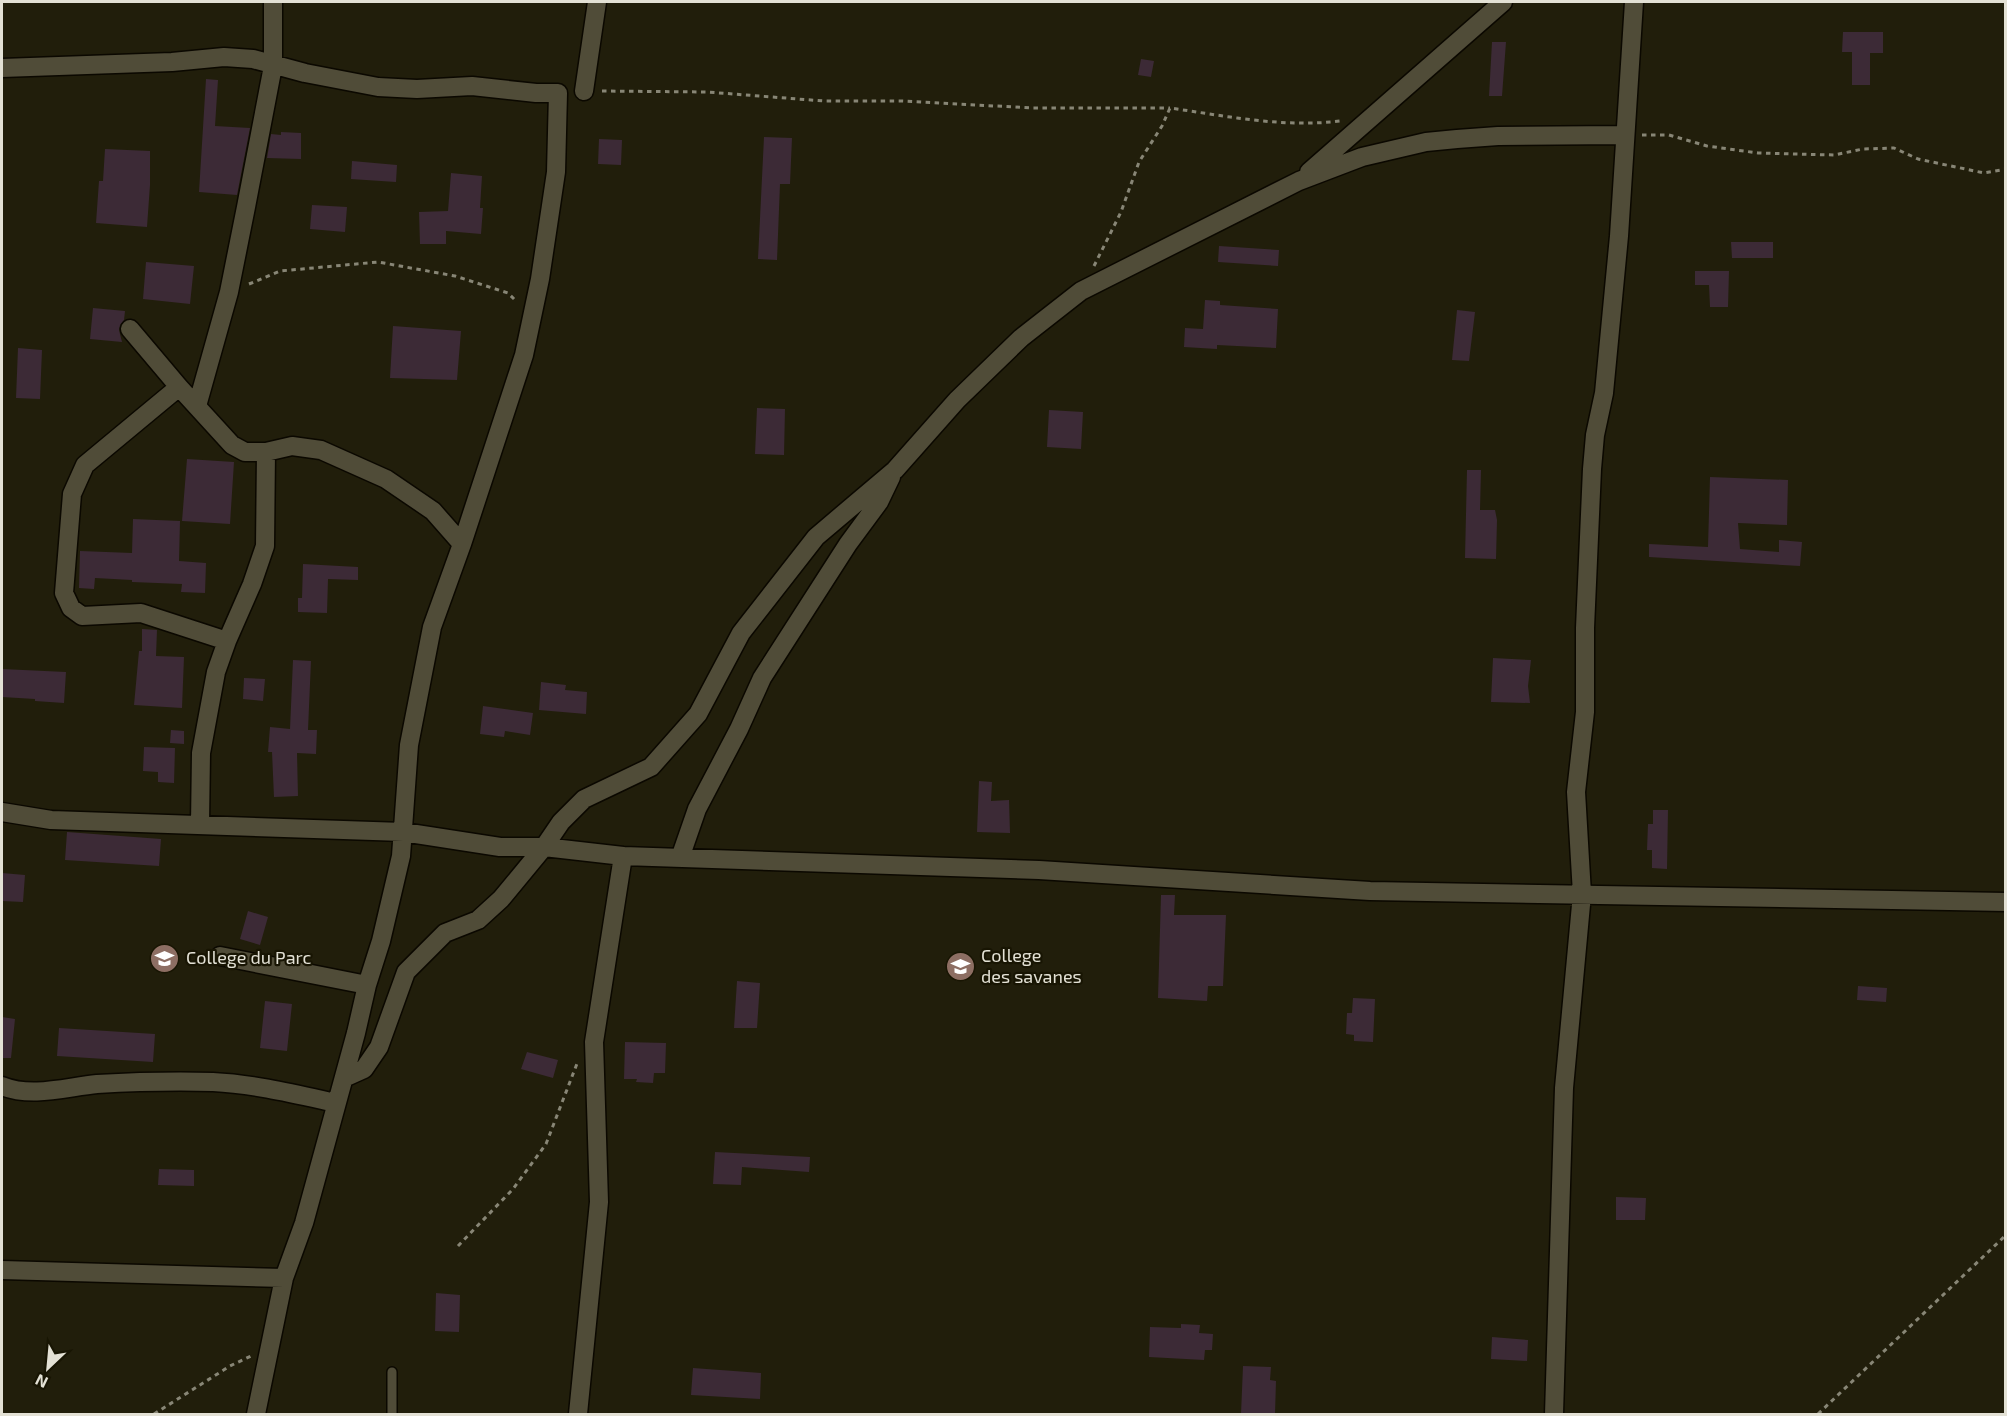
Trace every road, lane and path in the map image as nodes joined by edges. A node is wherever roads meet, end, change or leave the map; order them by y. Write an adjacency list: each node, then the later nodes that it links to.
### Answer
1 (273, 2): 5 (street)
2 (597, 2): 7 (street)
3 (1503, 2): 12 (street)
4 (1634, 2): 10 (street)
5 (273, 66): 6 (street); 14 (street); 15 (street)
6 (2, 68)
7 (584, 91): 8 (path)
8 (1170, 108): 9 (path); 13 (path)
9 (1341, 121)
10 (1624, 135): 11 (path); 12 (street); 29 (street)
11 (2006, 169)
12 (1299, 181): 13 (street)
13 (1081, 291): 20 (street)
14 (229, 292): 15 (path); 18 (street)
15 (531, 315): 21 (street)
16 (130, 329): 17 (street)
17 (178, 387): 18 (street); 22 (street)
18 (197, 406): 19 (street)
19 (266, 452): 21 (street); 22 (street)
20 (895, 470): 26 (street); 28 (street)
21 (462, 544): 25 (street)
22 (227, 641): 24 (street)
23 (2, 812): 24 (street)
24 (200, 824): 25 (street)
25 (403, 832): 26 (street); 32 (street)
26 (544, 848): 27 (street); 34 (street)
27 (623, 856): 28 (street); 33 (street)
28 (680, 858): 29 (street)
29 (1582, 894): 30 (street); 47 (street)
30 (2006, 902)
31 (220, 956): 32 (street)
32 (367, 985): 34 (street)
33 (594, 1042): 38 (path); 46 (street)
34 (344, 1078): 36 (street)
35 (2, 1086): 36 (street)
36 (336, 1103): 40 (street)
37 (2006, 1235): 48 (path)
38 (458, 1246)
39 (2, 1270): 40 (street)
40 (284, 1278): 41 (street)
41 (269, 1347): 43 (path); 44 (street)
42 (392, 1372): 45 (lane)
43 (154, 1414)
44 (256, 1414)
45 (392, 1414)
46 (578, 1414)
47 (1554, 1414)
48 (1818, 1414)

